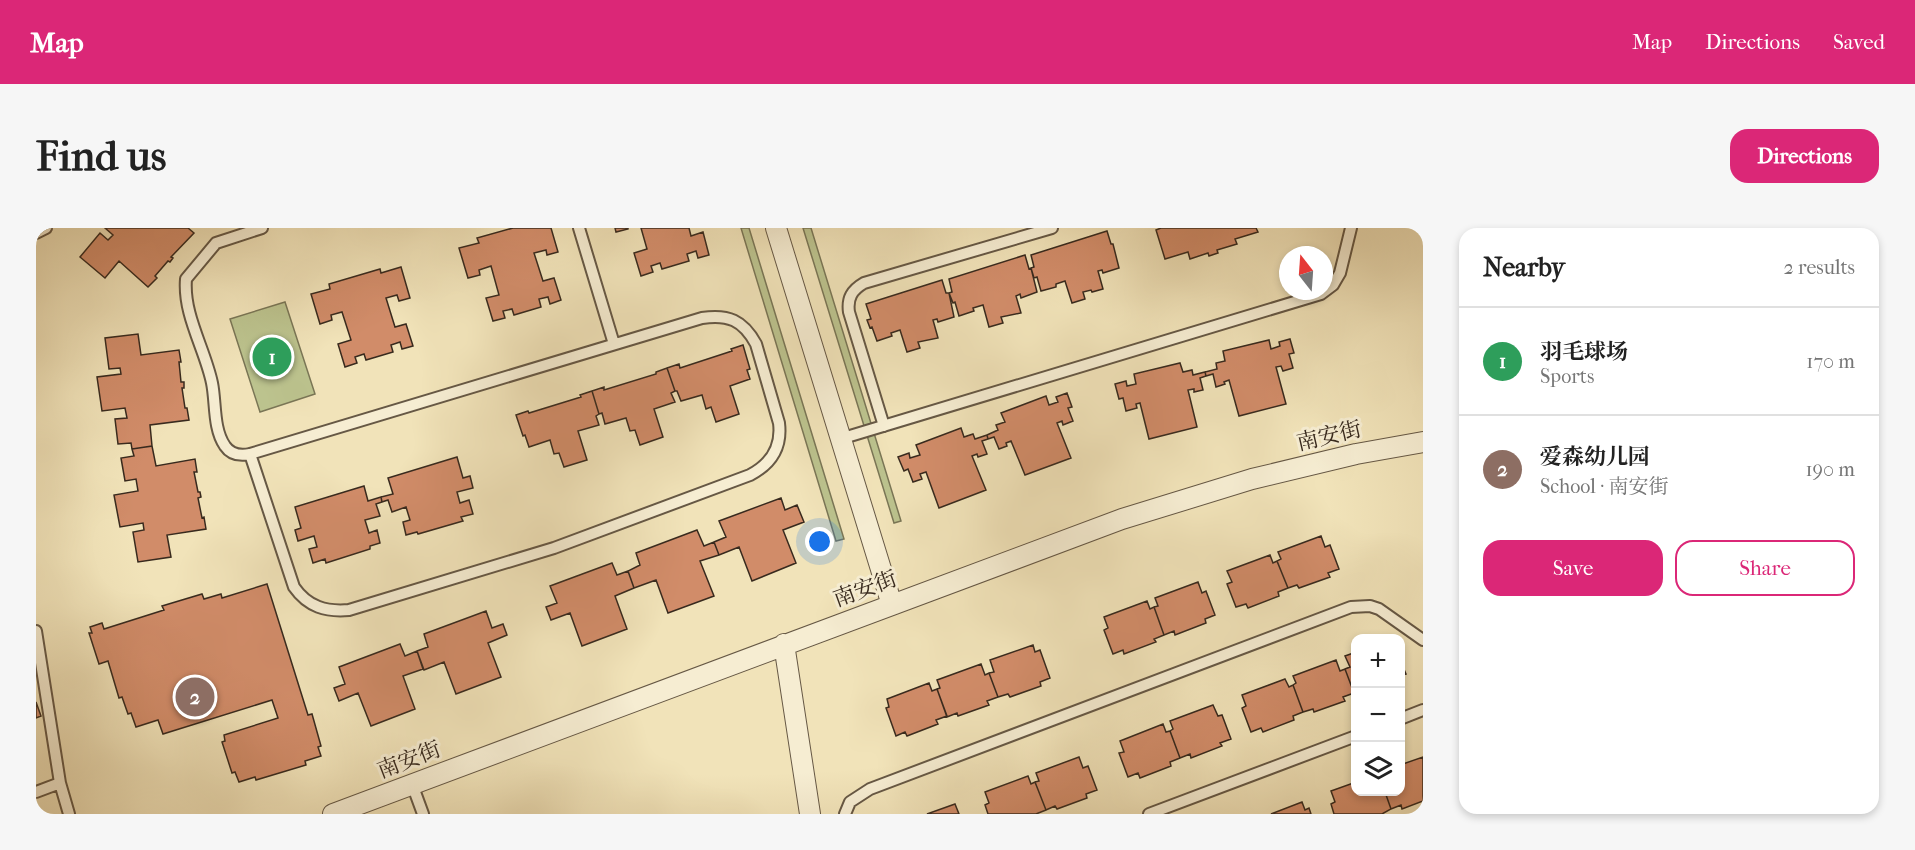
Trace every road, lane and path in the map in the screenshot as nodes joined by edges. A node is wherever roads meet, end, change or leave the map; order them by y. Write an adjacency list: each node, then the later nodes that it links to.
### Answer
1 (46, 228): 8 (lane)
2 (218, 228): 9 (lane)
3 (262, 228): 9 (lane)
4 (579, 228): 10 (lane)
5 (776, 228): 12 (street)
6 (1052, 228): 11 (lane)
7 (1351, 228): 11 (lane)
8 (36, 233)
9 (222, 240): 14 (lane)
10 (614, 344): 14 (lane); 14 (lane)
11 (884, 426): 12 (lane)
12 (840, 439): 15 (street)
13 (1423, 442): 15 (street, 南安街)
14 (250, 454)
15 (892, 605): 18 (street, 南安街)
16 (36, 630): 22 (lane)
17 (1423, 640): 29 (lane)
18 (784, 644): 23 (street, 南安街); 28 (street)
19 (1423, 710): 20 (lane)
20 (1405, 717)
21 (1351, 738): 30 (lane)
22 (60, 783): 24 (lane); 25 (lane)
23 (412, 784): 26 (street, 南安街); 27 (lane)
24 (36, 792)
25 (69, 814)
26 (333, 814)
27 (423, 814)
28 (810, 814)
29 (845, 814)
30 (1149, 814)

